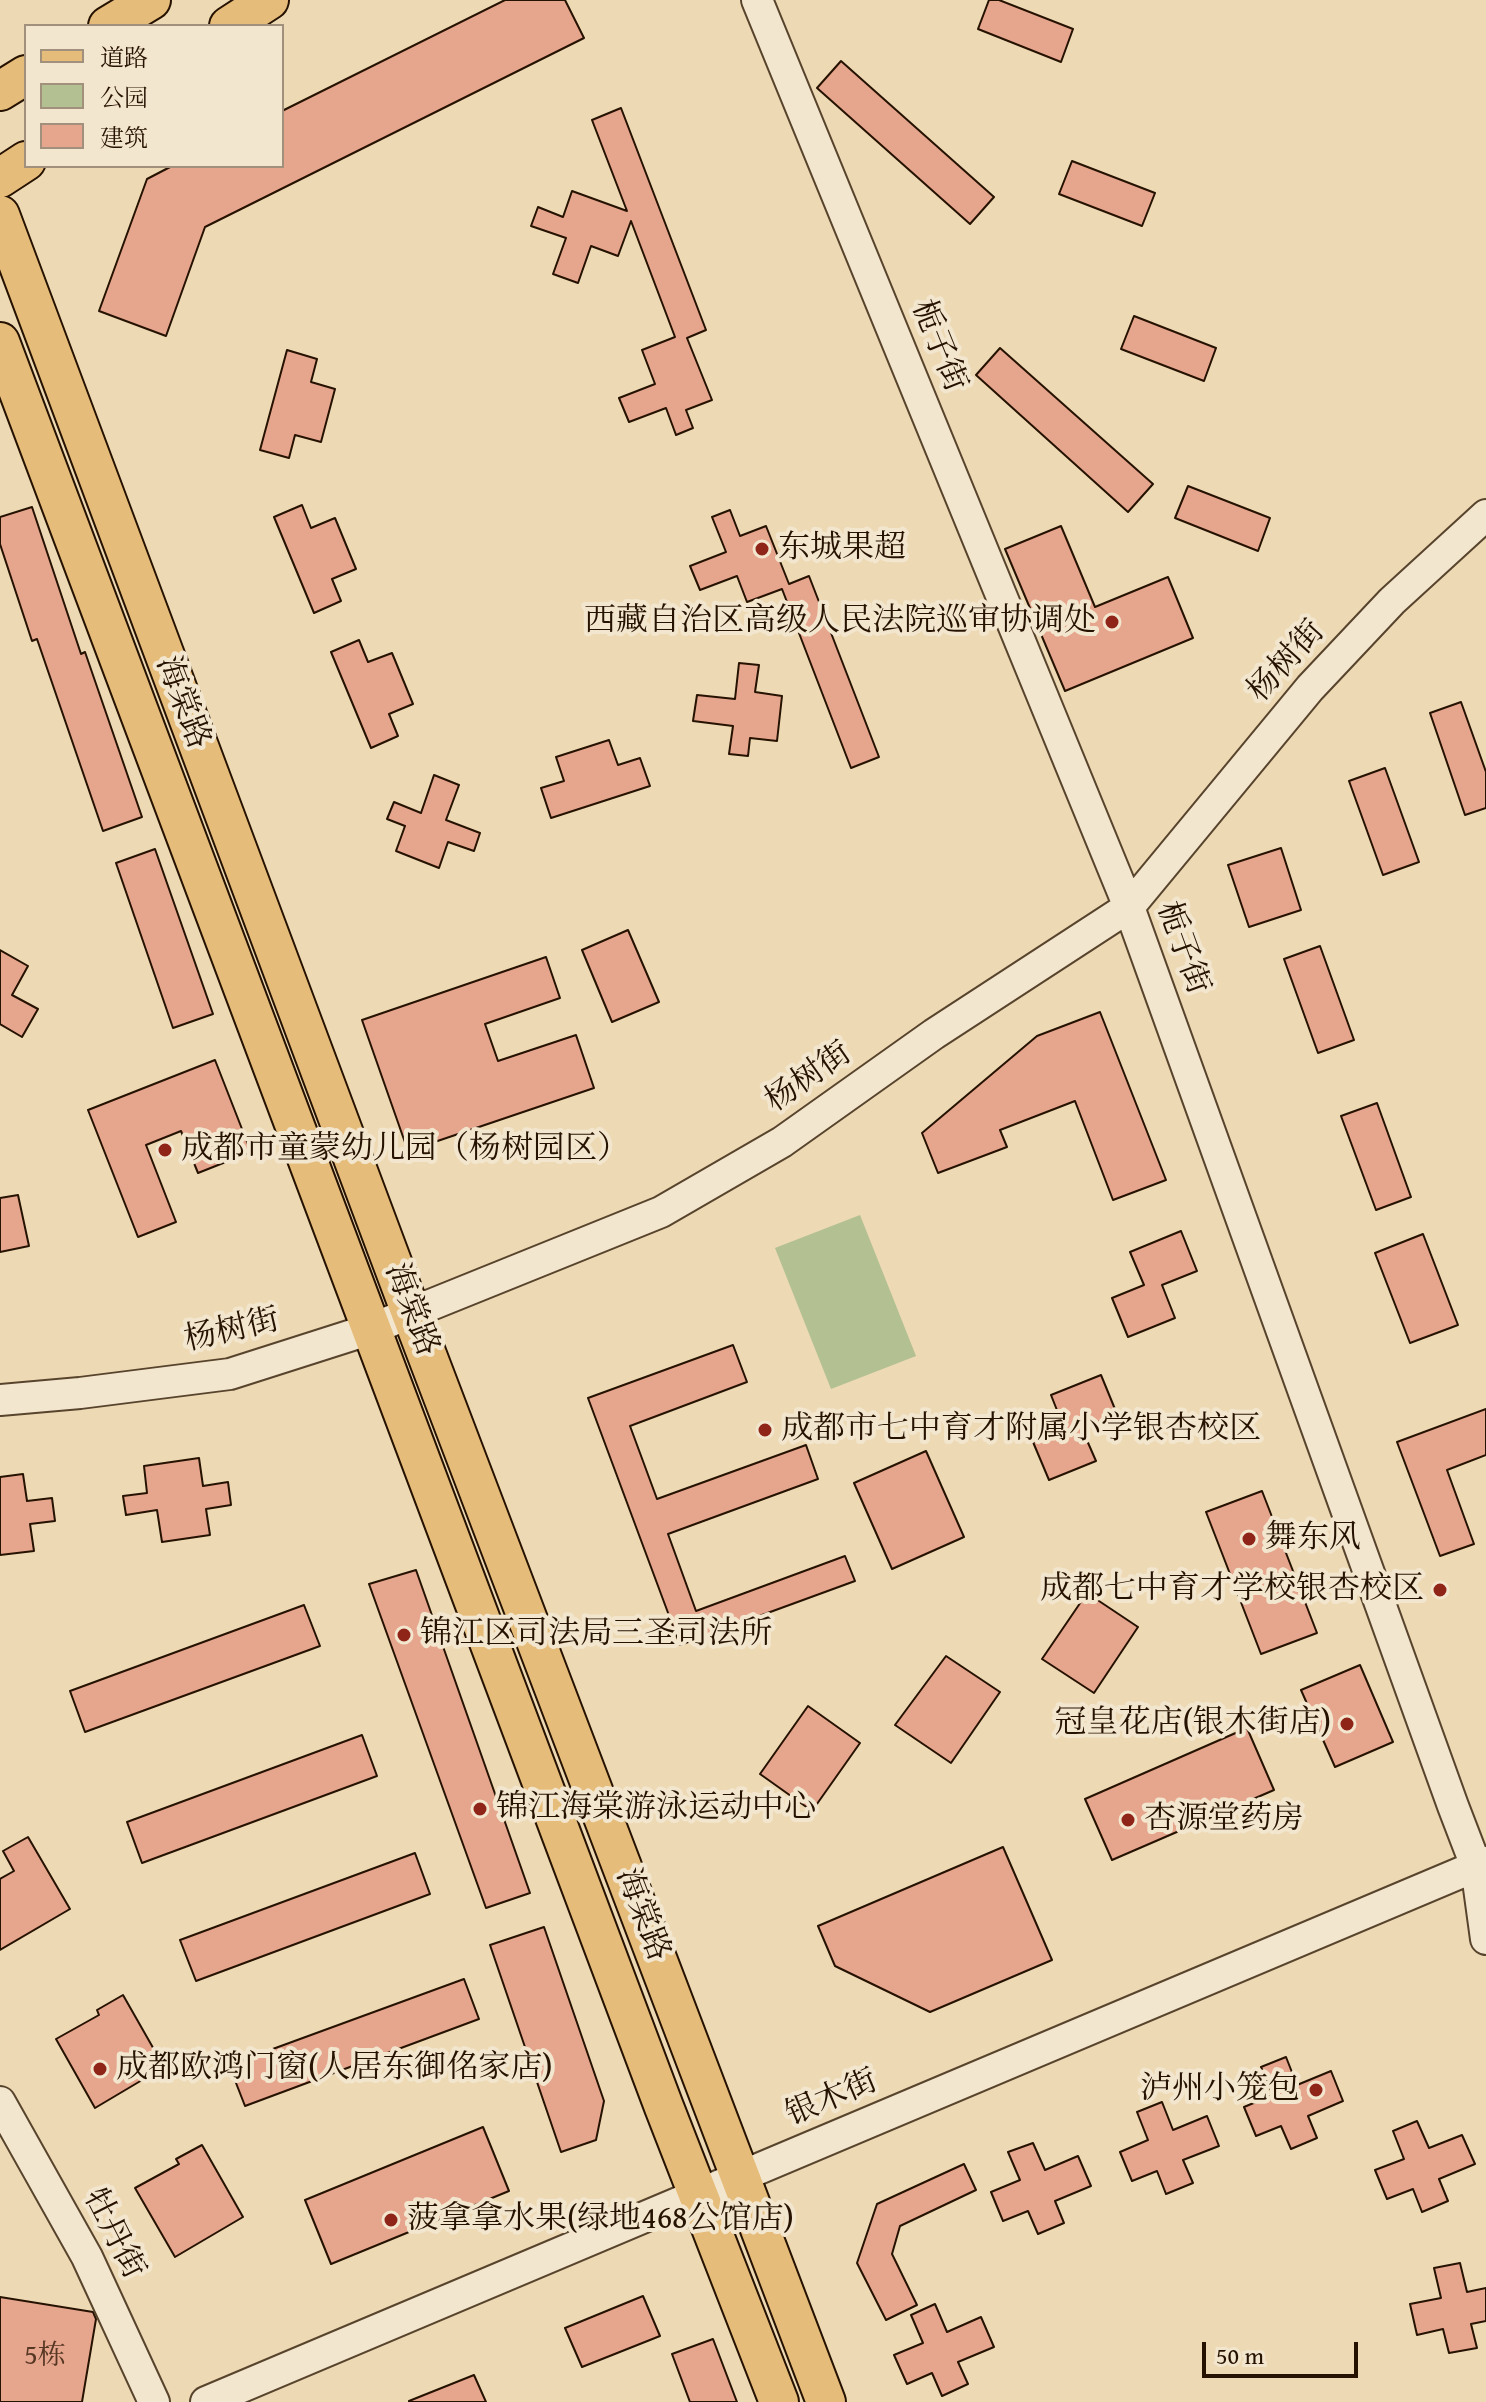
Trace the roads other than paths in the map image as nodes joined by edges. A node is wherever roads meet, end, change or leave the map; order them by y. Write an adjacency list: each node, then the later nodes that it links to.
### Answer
1 (151, 0): 4 (main road)
2 (269, 0): 5 (main road)
3 (757, 0): 13 (street, 栀子街)
4 (111, 24)
5 (232, 24)
6 (24, 76): 7 (main road)
7 (0, 91)
8 (24, 162): 9 (main road)
9 (0, 178)
10 (0, 215): 14 (main road, 海棠路)
11 (0, 342): 15 (main road, 海棠路)
12 (1486, 515): 13 (street, 杨树街)
13 (1129, 907): 14 (street, 杨树街); 17 (street, 栀子街)
14 (411, 1313): 15 (street, 杨树街); 20 (main road, 海棠路)
15 (371, 1329): 16 (street, 杨树街); 21 (main road, 海棠路)
16 (0, 1400)
17 (1481, 1864): 18 (street, 栀子街); 20 (street, 银木街)
18 (1486, 1939)
19 (0, 2102): 22 (street, 牡丹街)
20 (741, 2176): 21 (street, 银木街); 25 (main road, 海棠路)
21 (698, 2194): 23 (street, 银木街); 24 (main road, 海棠路)
22 (154, 2402)
23 (206, 2402)
24 (779, 2402)
25 (826, 2402)

